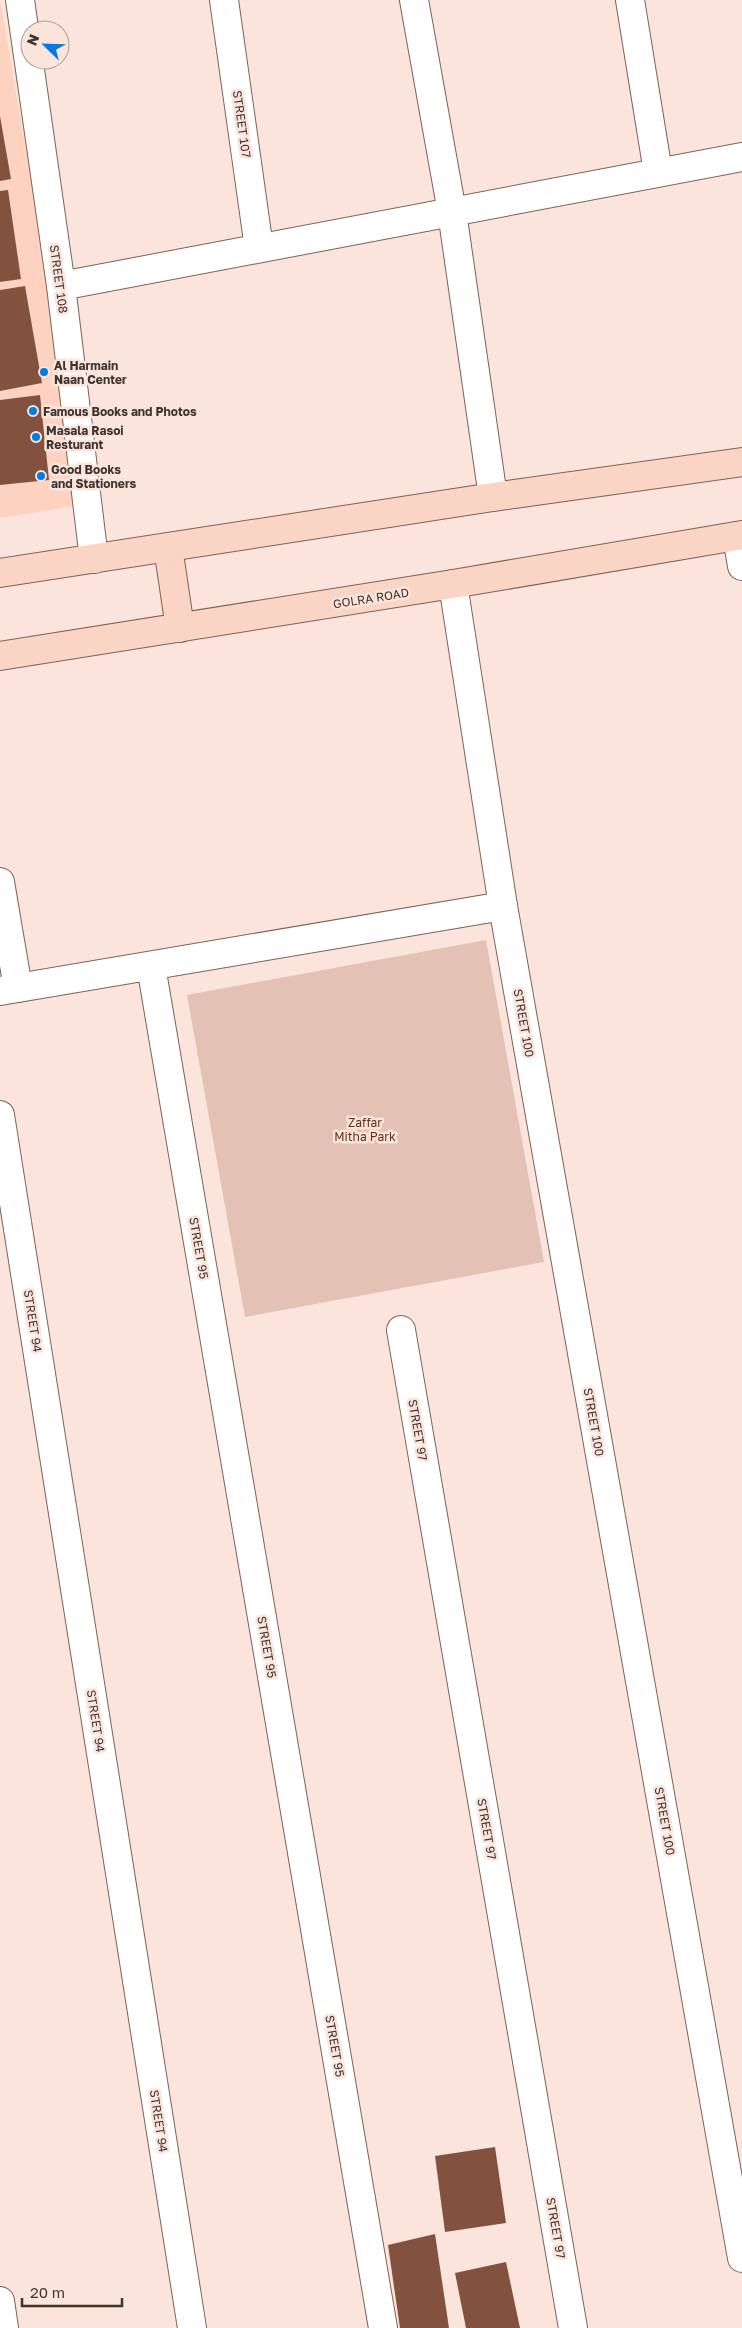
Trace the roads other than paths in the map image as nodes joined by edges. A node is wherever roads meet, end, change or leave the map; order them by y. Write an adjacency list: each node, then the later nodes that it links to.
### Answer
1 (20, 0): 9 (street, STREET 108)
2 (224, 0): 8 (street, STREET 107)
3 (414, 0): 7 (street)
4 (630, 0): 6 (street)
5 (742, 157): 6 (street)
6 (658, 172): 7 (street)
7 (452, 212): 8 (street); 11 (street)
8 (259, 248): 9 (street)
9 (61, 286): 14 (street, STREET 108)
10 (742, 462): 11 (main road)
11 (493, 497): 13 (main road)
12 (739, 536): 15 (street); 17 (main road, GOLRA ROAD)
13 (168, 547): 14 (main road); 18 (main road)
14 (94, 559): 16 (main road)
15 (742, 566)
16 (0, 573)
17 (453, 584): 18 (main road, GOLRA ROAD); 21 (street, STREET 100)
18 (180, 628): 19 (main road, GOLRA ROAD)
19 (0, 656)
20 (0, 882): 23 (street)
21 (503, 906): 22 (street); 26 (street, STREET 100)
22 (151, 966): 23 (street); 30 (street, STREET 95)
23 (9, 990)
24 (0, 1115): 29 (street, STREET 94)
25 (401, 1330): 31 (street, STREET 97)
26 (742, 2258)
27 (0, 2301): 28 (street)
28 (4, 2328)
29 (192, 2328)
30 (384, 2328)
31 (573, 2328)

